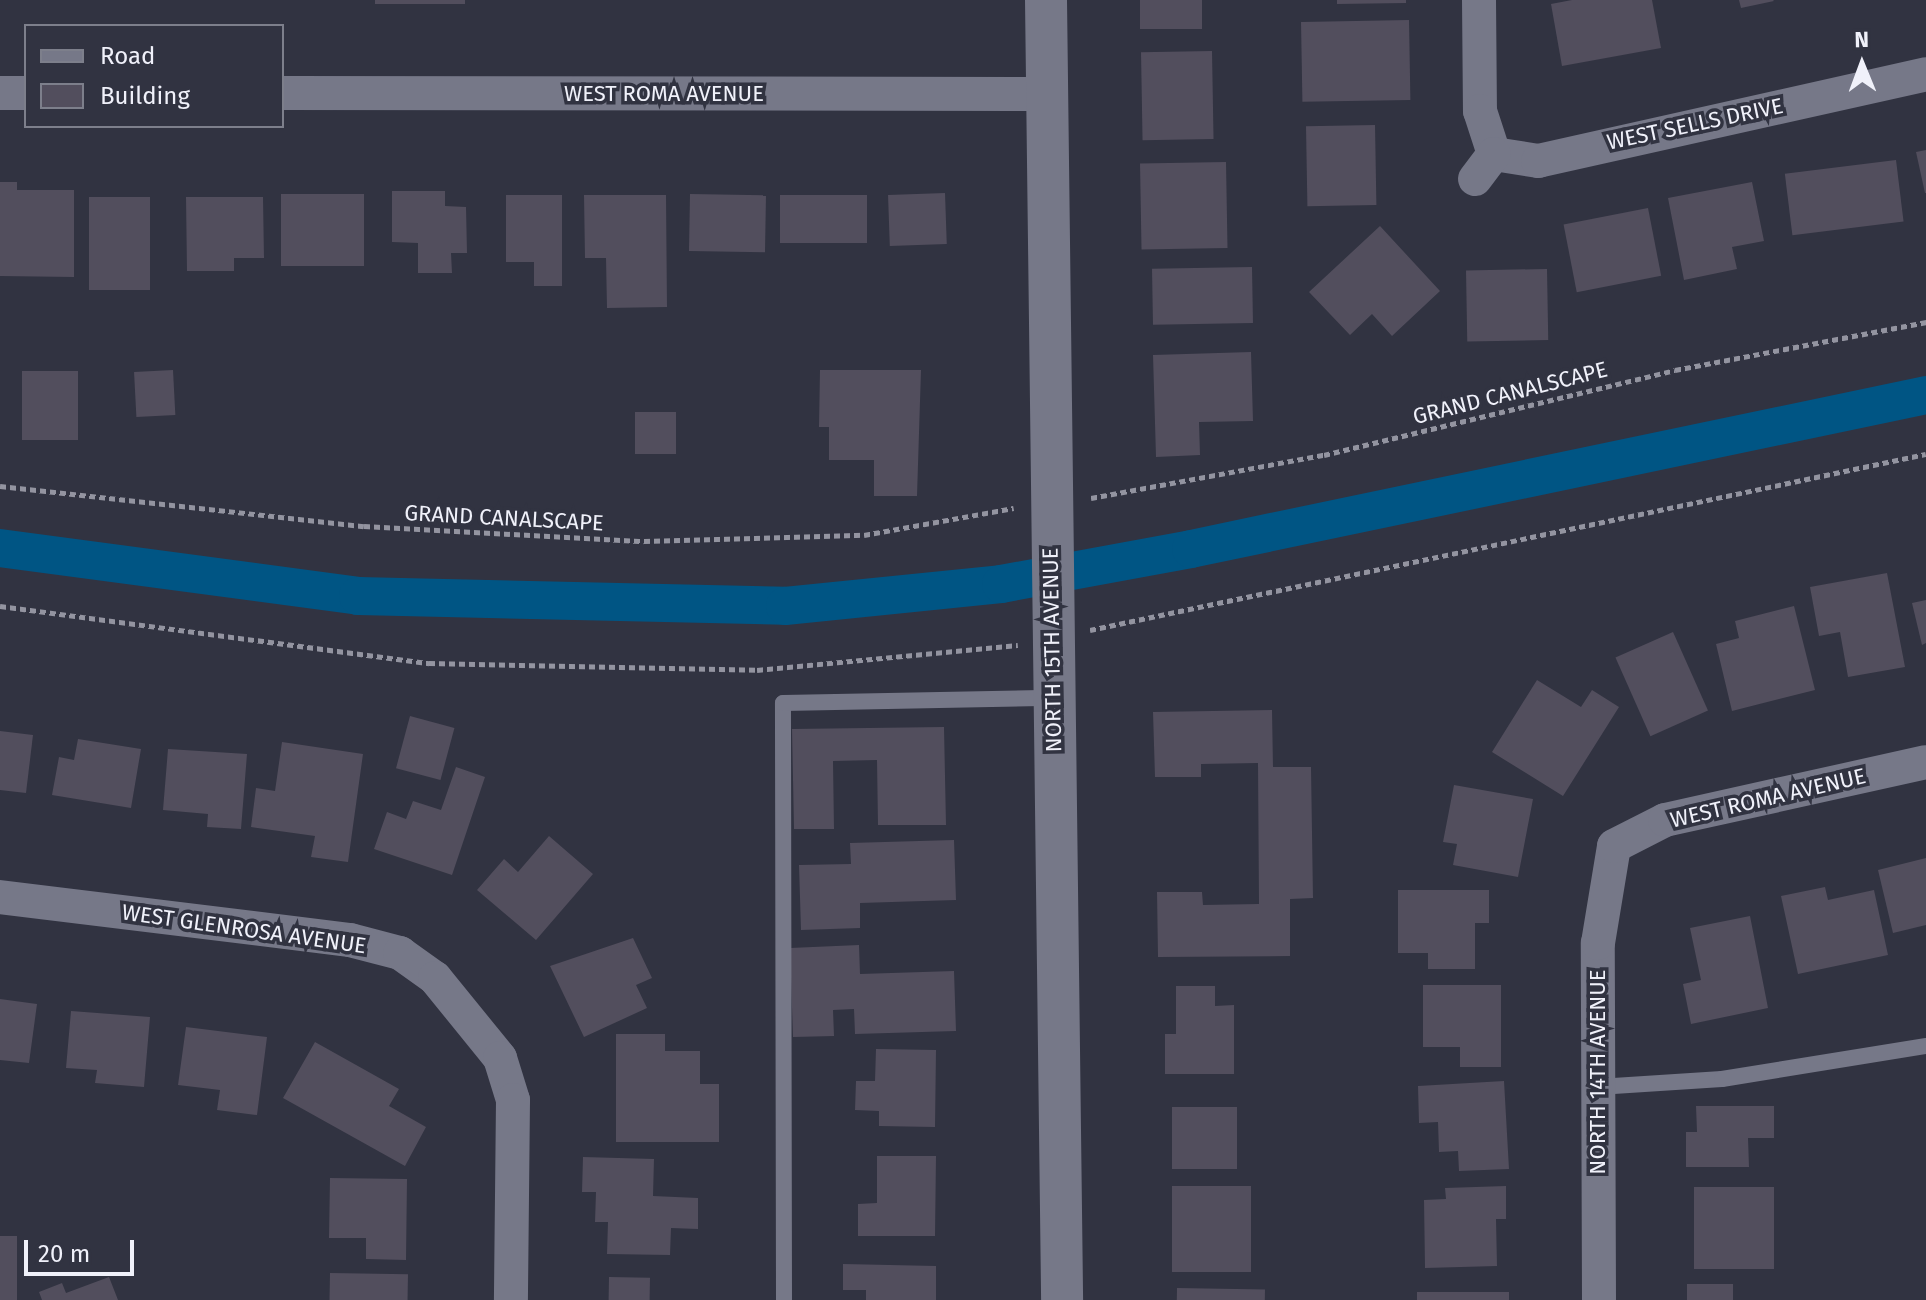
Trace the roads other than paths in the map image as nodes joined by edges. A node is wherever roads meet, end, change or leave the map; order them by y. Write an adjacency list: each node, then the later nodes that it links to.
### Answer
1 (1046, 0): 7 (street, NORTH 15TH AVENUE)
2 (1479, 0): 3 (street, WEST SELLS DRIVE)
3 (1926, 74)
4 (0, 93): 5 (street)
5 (24, 93)
6 (284, 93): 7 (street, WEST ROMA AVENUE)
7 (1046, 94): 8 (street, NORTH 15TH AVENUE)
8 (1054, 698): 15 (lane); 16 (street, NORTH 15TH AVENUE)
9 (1926, 762): 10 (street, WEST ROMA AVENUE)
10 (1614, 846): 13 (street, NORTH 14TH AVENUE)
11 (0, 897): 14 (street, WEST GLENROSA AVENUE)
12 (1926, 1046): 13 (lane)
13 (1598, 1087): 17 (street, NORTH 14TH AVENUE)
14 (511, 1300)
15 (784, 1300)
16 (1062, 1300)
17 (1599, 1300)

